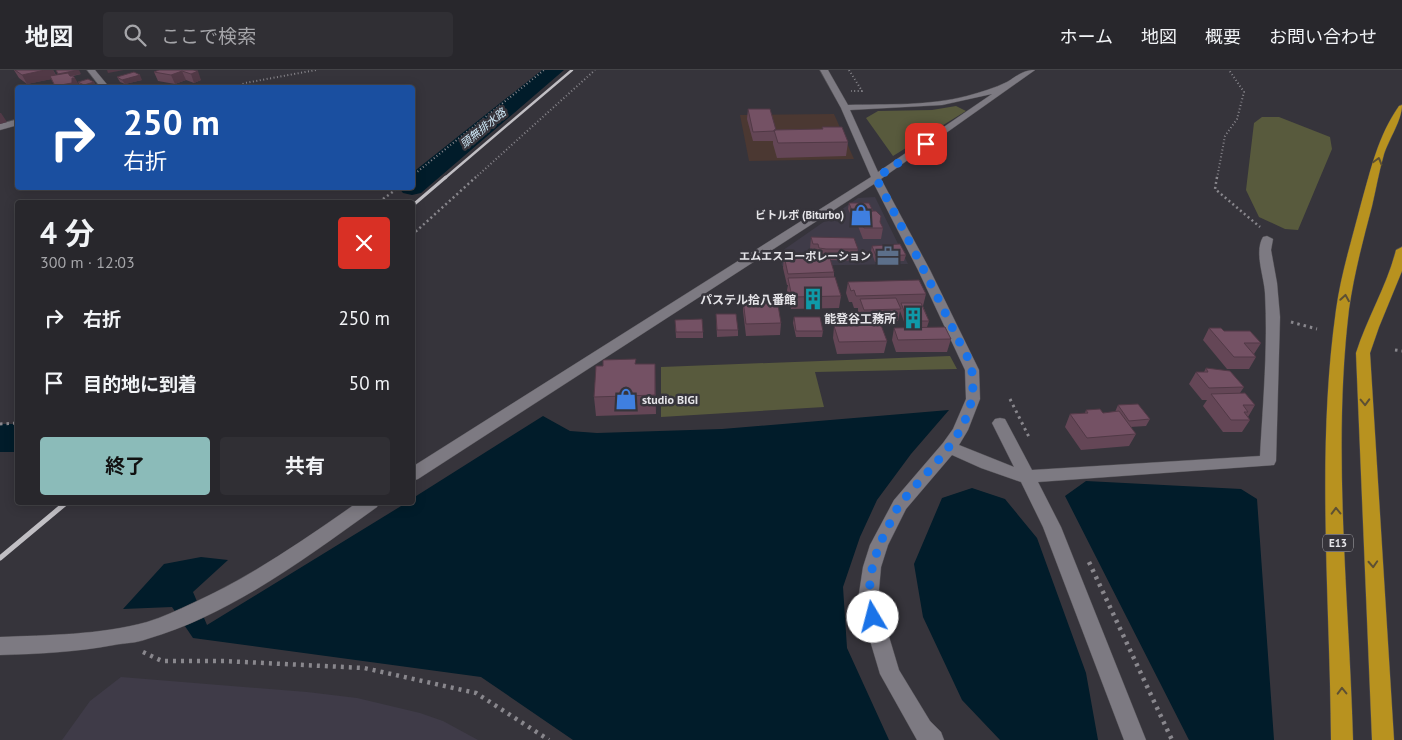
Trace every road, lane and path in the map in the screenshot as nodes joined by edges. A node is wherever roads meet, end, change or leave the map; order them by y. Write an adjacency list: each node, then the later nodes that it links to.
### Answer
1 (91, 70): 9 (street)
2 (316, 70): 10 (path)
3 (544, 70): 15 (path)
4 (596, 70): 19 (path)
5 (824, 70): 11 (street)
6 (1031, 70): 8 (street)
7 (1229, 70): 20 (path)
8 (1022, 77): 11 (street); 16 (street)
9 (104, 85)
10 (240, 85)
11 (845, 108): 16 (street)
12 (1399, 112): 42 (highway, E13, one-way to 12)
13 (15, 123): 14 (street)
14 (0, 127)
15 (415, 174)
16 (876, 178): 31 (street); 32 (street)
17 (395, 190): 18 (path)
18 (382, 200)
19 (415, 232)
20 (1267, 239): 22 (street)
21 (1402, 250): 43 (highway, E13, one-way to 43)
22 (1273, 317): 23 (path); 33 (street)
23 (1316, 329)
24 (1395, 350): 25 (path)
25 (1402, 351)
26 (1010, 399): 30 (path)
27 (15, 423): 29 (path)
28 (1000, 423): 33 (street)
29 (0, 424)
30 (1031, 441)
31 (950, 447): 33 (street); 39 (street)
32 (415, 473)
33 (1026, 476): 40 (street)
34 (367, 505): 36 (street)
35 (1088, 560): 41 (path)
36 (125, 635): 37 (street); 38 (path)
37 (0, 646)
38 (548, 740)
39 (933, 740)
40 (1135, 740)
41 (1172, 740)
42 (1342, 740)
43 (1383, 740)

